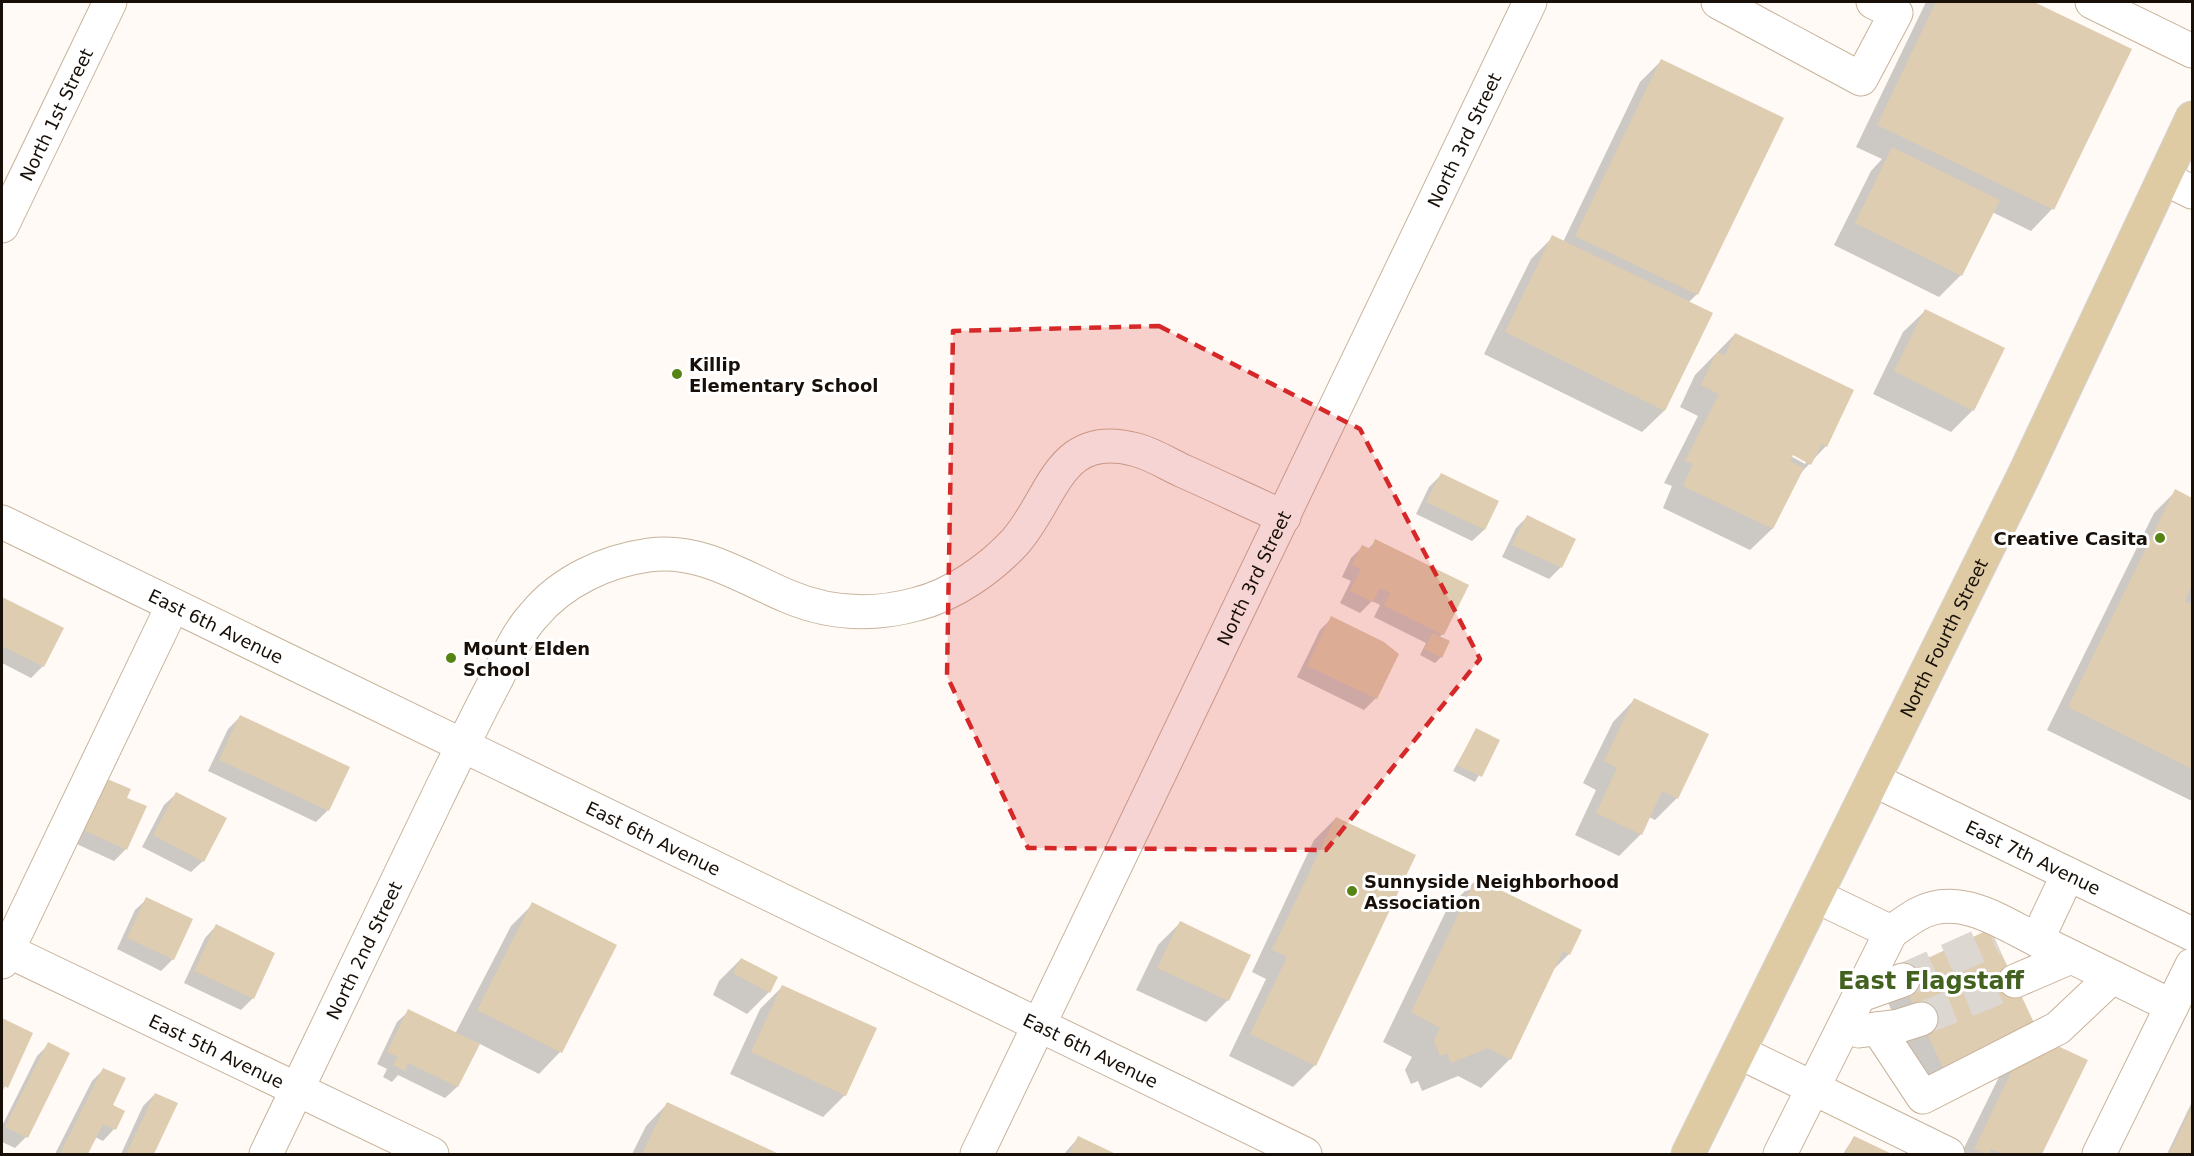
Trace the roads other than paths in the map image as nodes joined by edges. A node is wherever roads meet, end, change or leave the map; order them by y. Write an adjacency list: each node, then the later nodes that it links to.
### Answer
1 (110, 2): 9 (street, North 1st Street)
2 (1530, 2): 10 (street, North 3rd Street)
3 (1718, 2): 4 (street)
4 (1873, 2)
5 (2092, 2): 6 (street)
6 (2193, 51)
7 (2193, 118): 8 (main road, North Fourth Street)
8 (2178, 185): 14 (main road, North Fourth Street)
9 (2, 226)
10 (1284, 517): 13 (street, North 2nd Street); 29 (street, North 3rd Street)
11 (2, 522): 12 (street, East 6th Avenue)
12 (173, 605): 13 (street, East 6th Avenue); 20 (street)
13 (462, 746): 29 (street, East 6th Avenue); 34 (street, North 2nd Street)
14 (1874, 780): 15 (street, East 7th Avenue); 16 (main road, North Fourth Street)
15 (2068, 873): 18 (street, East 7th Avenue); 19 (street)
16 (1816, 896): 17 (street); 32 (main road, North Fourth Street)
17 (1891, 932): 19 (street); 26 (street)
18 (2193, 934)
19 (2016, 936): 21 (street)
20 (3, 953): 34 (street, East 5th Avenue)
21 (2071, 957): 23 (street); 25 (street)
22 (2193, 965): 27 (street)
23 (2112, 977): 27 (street); 30 (street)
24 (1903, 980): 26 (street)
25 (2015, 981)
26 (1861, 994): 31 (street)
27 (2172, 1006): 42 (street)
28 (1921, 1019): 30 (street)
29 (1040, 1027): 37 (street, North 3rd Street); 38 (street, East 6th Avenue)
30 (1878, 1029): 31 (street)
31 (1840, 1034): 33 (street)
32 (1739, 1052): 33 (street); 39 (main road, North Fourth Street)
33 (1813, 1088): 40 (street); 41 (street)
34 (297, 1090): 35 (street, North 2nd Street); 36 (street, East 5th Avenue)
35 (266, 1155)
36 (432, 1155)
37 (977, 1155)
38 (1305, 1155)
39 (1688, 1155)
40 (1780, 1155)
41 (1948, 1155)
42 (2099, 1155)

